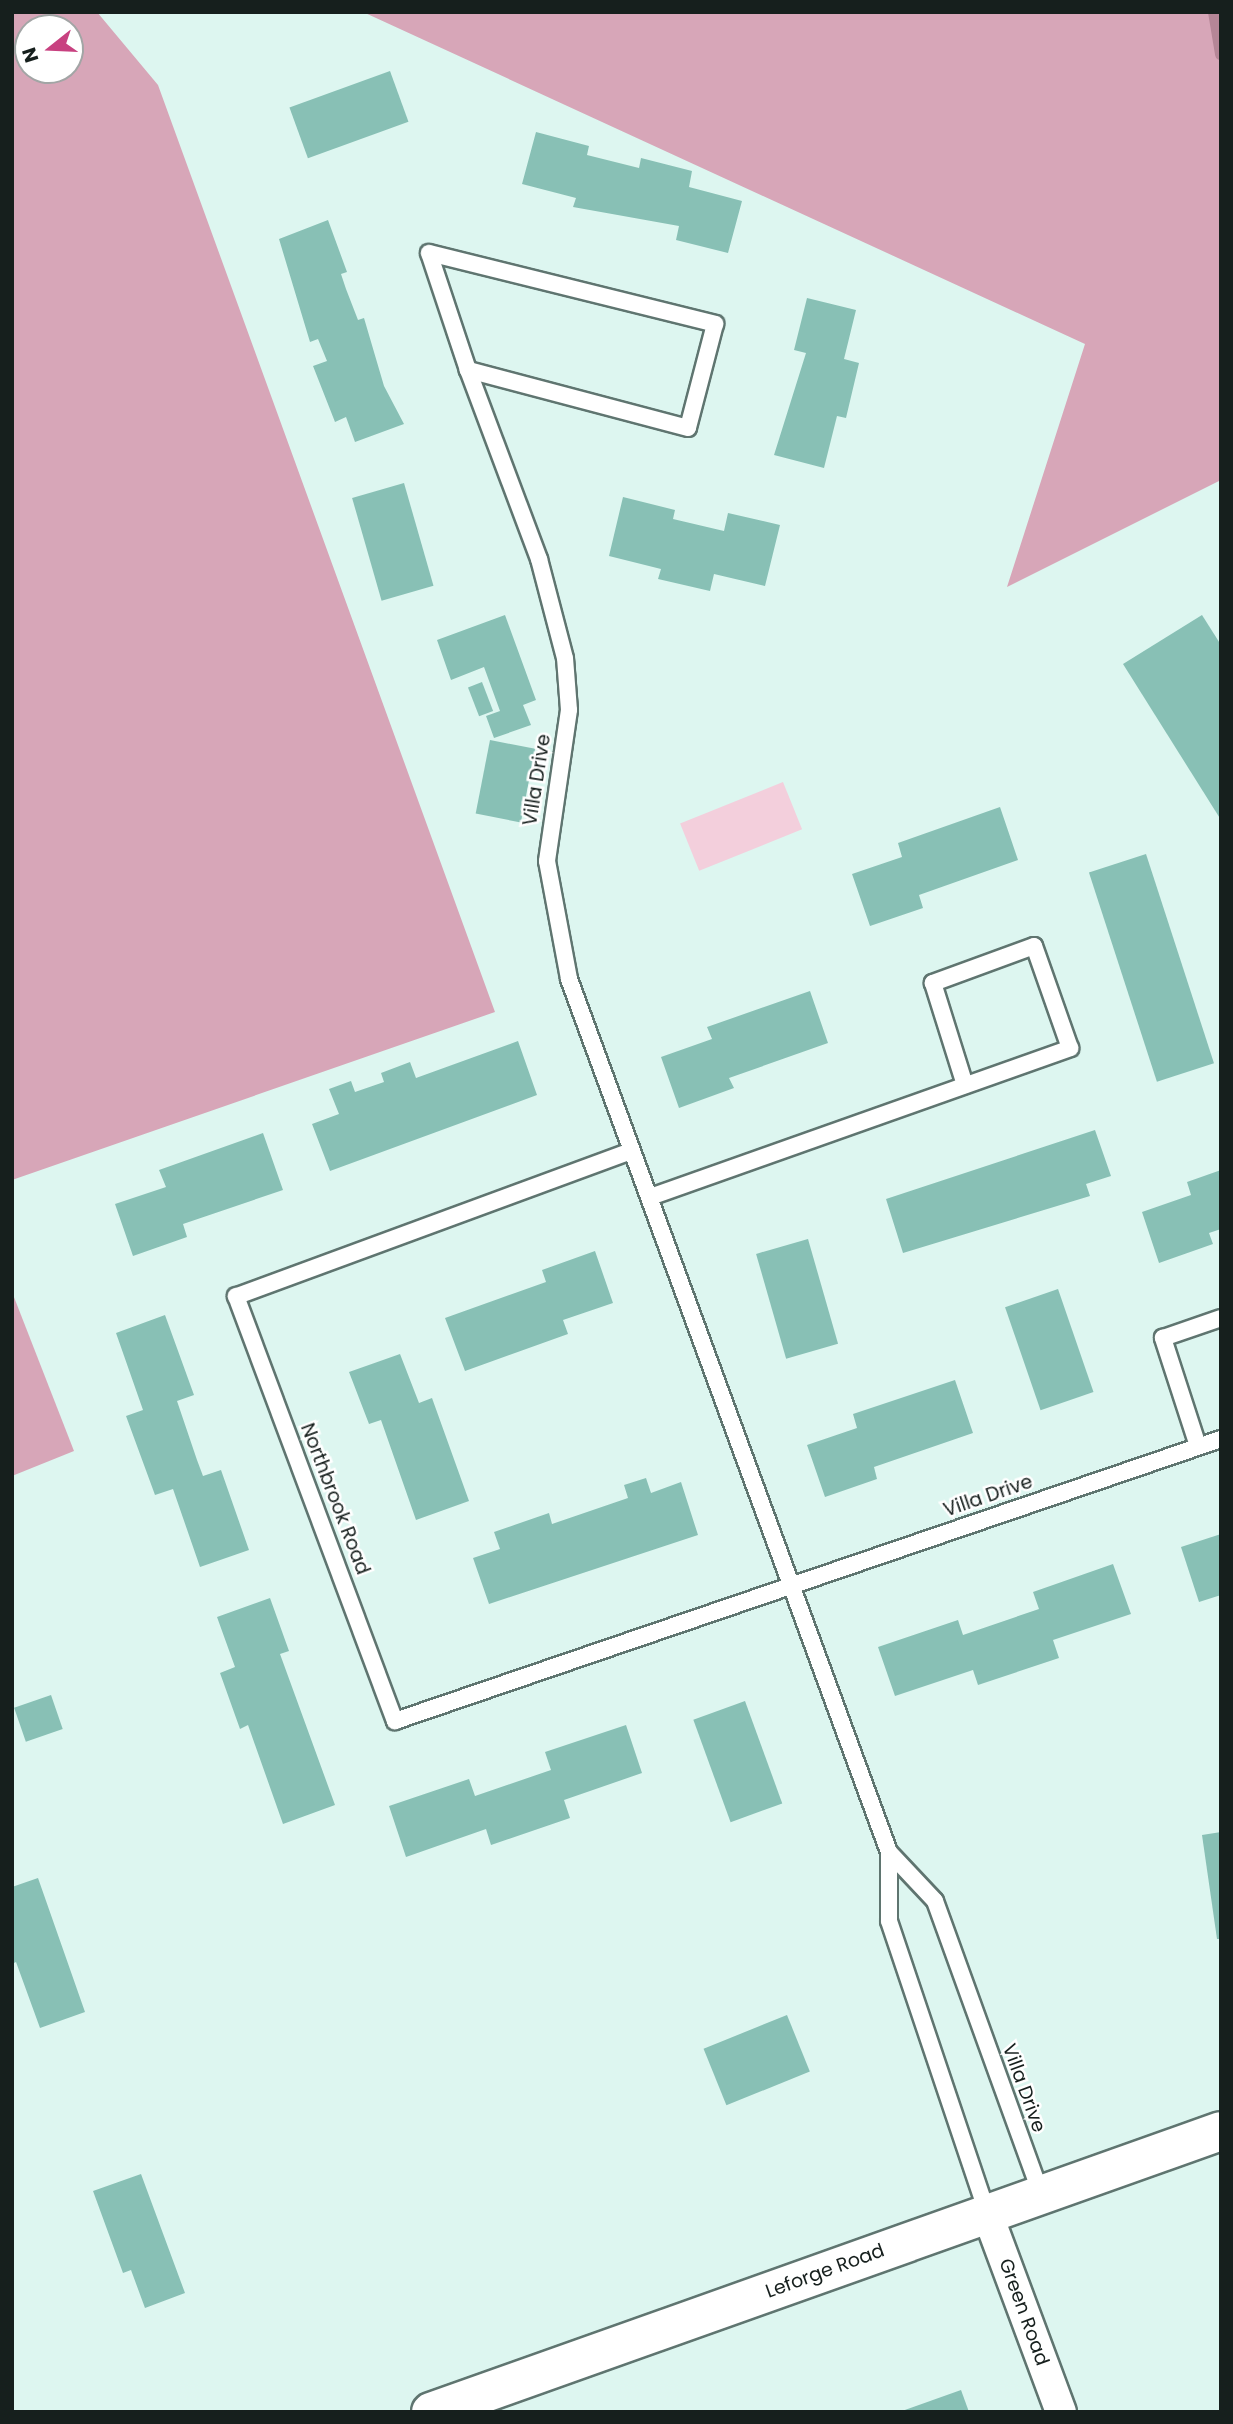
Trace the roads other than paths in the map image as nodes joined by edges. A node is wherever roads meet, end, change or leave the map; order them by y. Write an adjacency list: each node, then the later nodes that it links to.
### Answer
1 (468, 370): 1 (lane, Villa Drive); 3 (lane, Villa Drive)
2 (965, 1084): 2 (lane); 4 (lane)
3 (631, 1151): 4 (lane, Villa Drive); 8 (lane, Northbrook Road)
4 (650, 1197): 8 (lane, Villa Drive)
5 (1221, 1318): 7 (lane)
6 (1221, 1439): 7 (lane, Villa Drive)
7 (1198, 1446): 8 (lane, Villa Drive)
8 (790, 1585): 9 (lane, Villa Drive)
9 (889, 1852): 11 (lane, Villa Drive); 12 (lane, Villa Drive)
10 (1221, 2131): 11 (main road, Leforge Road)
11 (1041, 2194): 12 (main road, Leforge Road)
12 (987, 2213): 13 (main road, Leforge Road); 14 (street, Green Road)
13 (431, 2412)
14 (1061, 2412)

